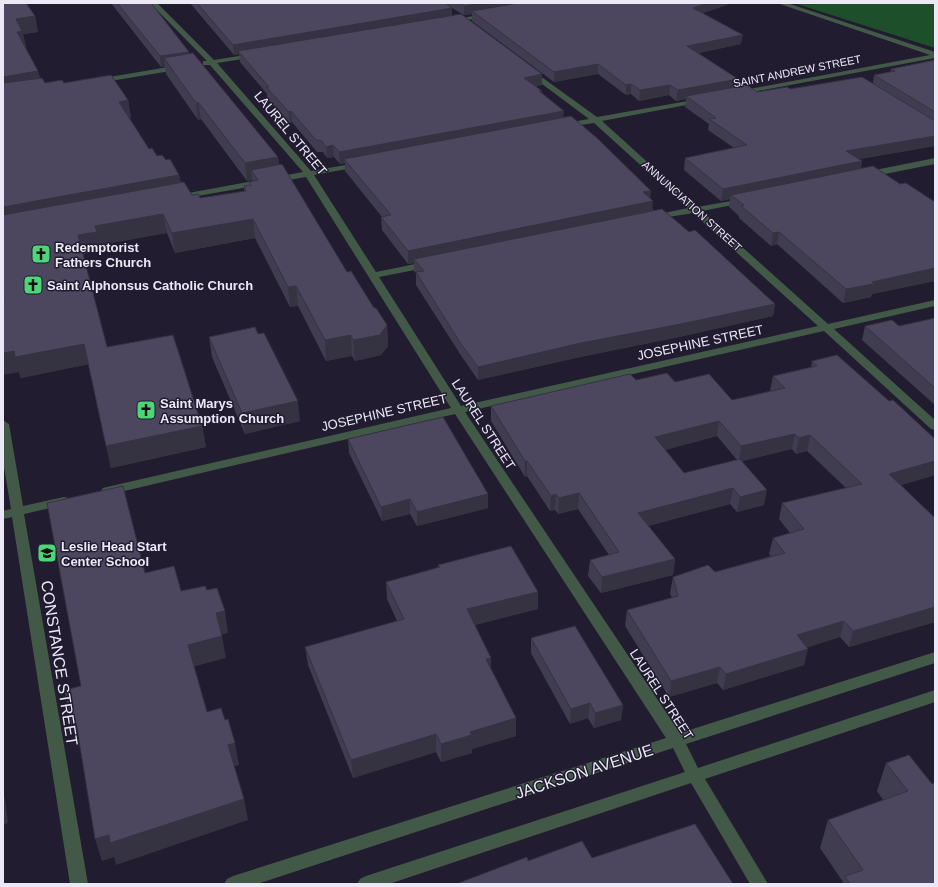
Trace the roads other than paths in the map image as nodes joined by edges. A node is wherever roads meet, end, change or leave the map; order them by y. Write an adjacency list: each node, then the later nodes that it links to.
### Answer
1 (153, 3): 10 (street, LAUREL STREET)
2 (780, 3): 9 (street)
3 (449, 11): 5 (street)
4 (499, 13): 5 (street)
5 (462, 19): 6 (street); 7 (street)
6 (446, 22)
7 (473, 28)
8 (266, 53): 10 (street)
9 (935, 55): 12 (street, SAINT ANDREW STREET)
10 (212, 62): 14 (street); 21 (street, LAUREL STREET)
11 (523, 65): 17 (street, ANNUNCIATION STREET)
12 (846, 73): 13 (street); 15 (street, SAINT ANDREW STREET)
13 (859, 81)
14 (93, 82)
15 (729, 95)
16 (713, 98): 17 (street)
17 (596, 120): 18 (street); 25 (street, ANNUNCIATION STREET)
18 (558, 127)
19 (935, 161): 22 (street)
20 (371, 162): 21 (street)
21 (309, 174): 24 (street); 28 (street, LAUREL STREET)
22 (858, 176)
23 (758, 197): 25 (street)
24 (172, 199)
25 (696, 210): 26 (street); 30 (street, ANNUNCIATION STREET)
26 (642, 220)
27 (443, 261): 28 (street)
28 (374, 275): 31 (street, LAUREL STREET)
29 (935, 303): 30 (street, JOSEPHINE STREET)
30 (827, 328): 31 (street, JOSEPHINE STREET); 33 (street, ANNUNCIATION STREET)
31 (458, 410): 34 (street, JOSEPHINE STREET); 39 (street, LAUREL STREET)
32 (3, 424): 36 (street, CONSTANCE STREET)
33 (935, 426)
34 (93, 494)
35 (78, 497): 36 (street)
36 (10, 513): 41 (street, CONSTANCE STREET)
37 (935, 657): 39 (street, JACKSON AVENUE)
38 (935, 696): 40 (street)
39 (677, 740): 40 (street, LAUREL STREET); 42 (street, JACKSON AVENUE)
40 (694, 775): 43 (street); 44 (street, LAUREL STREET)
41 (79, 884)
42 (233, 884)
43 (366, 884)
44 (759, 884)

